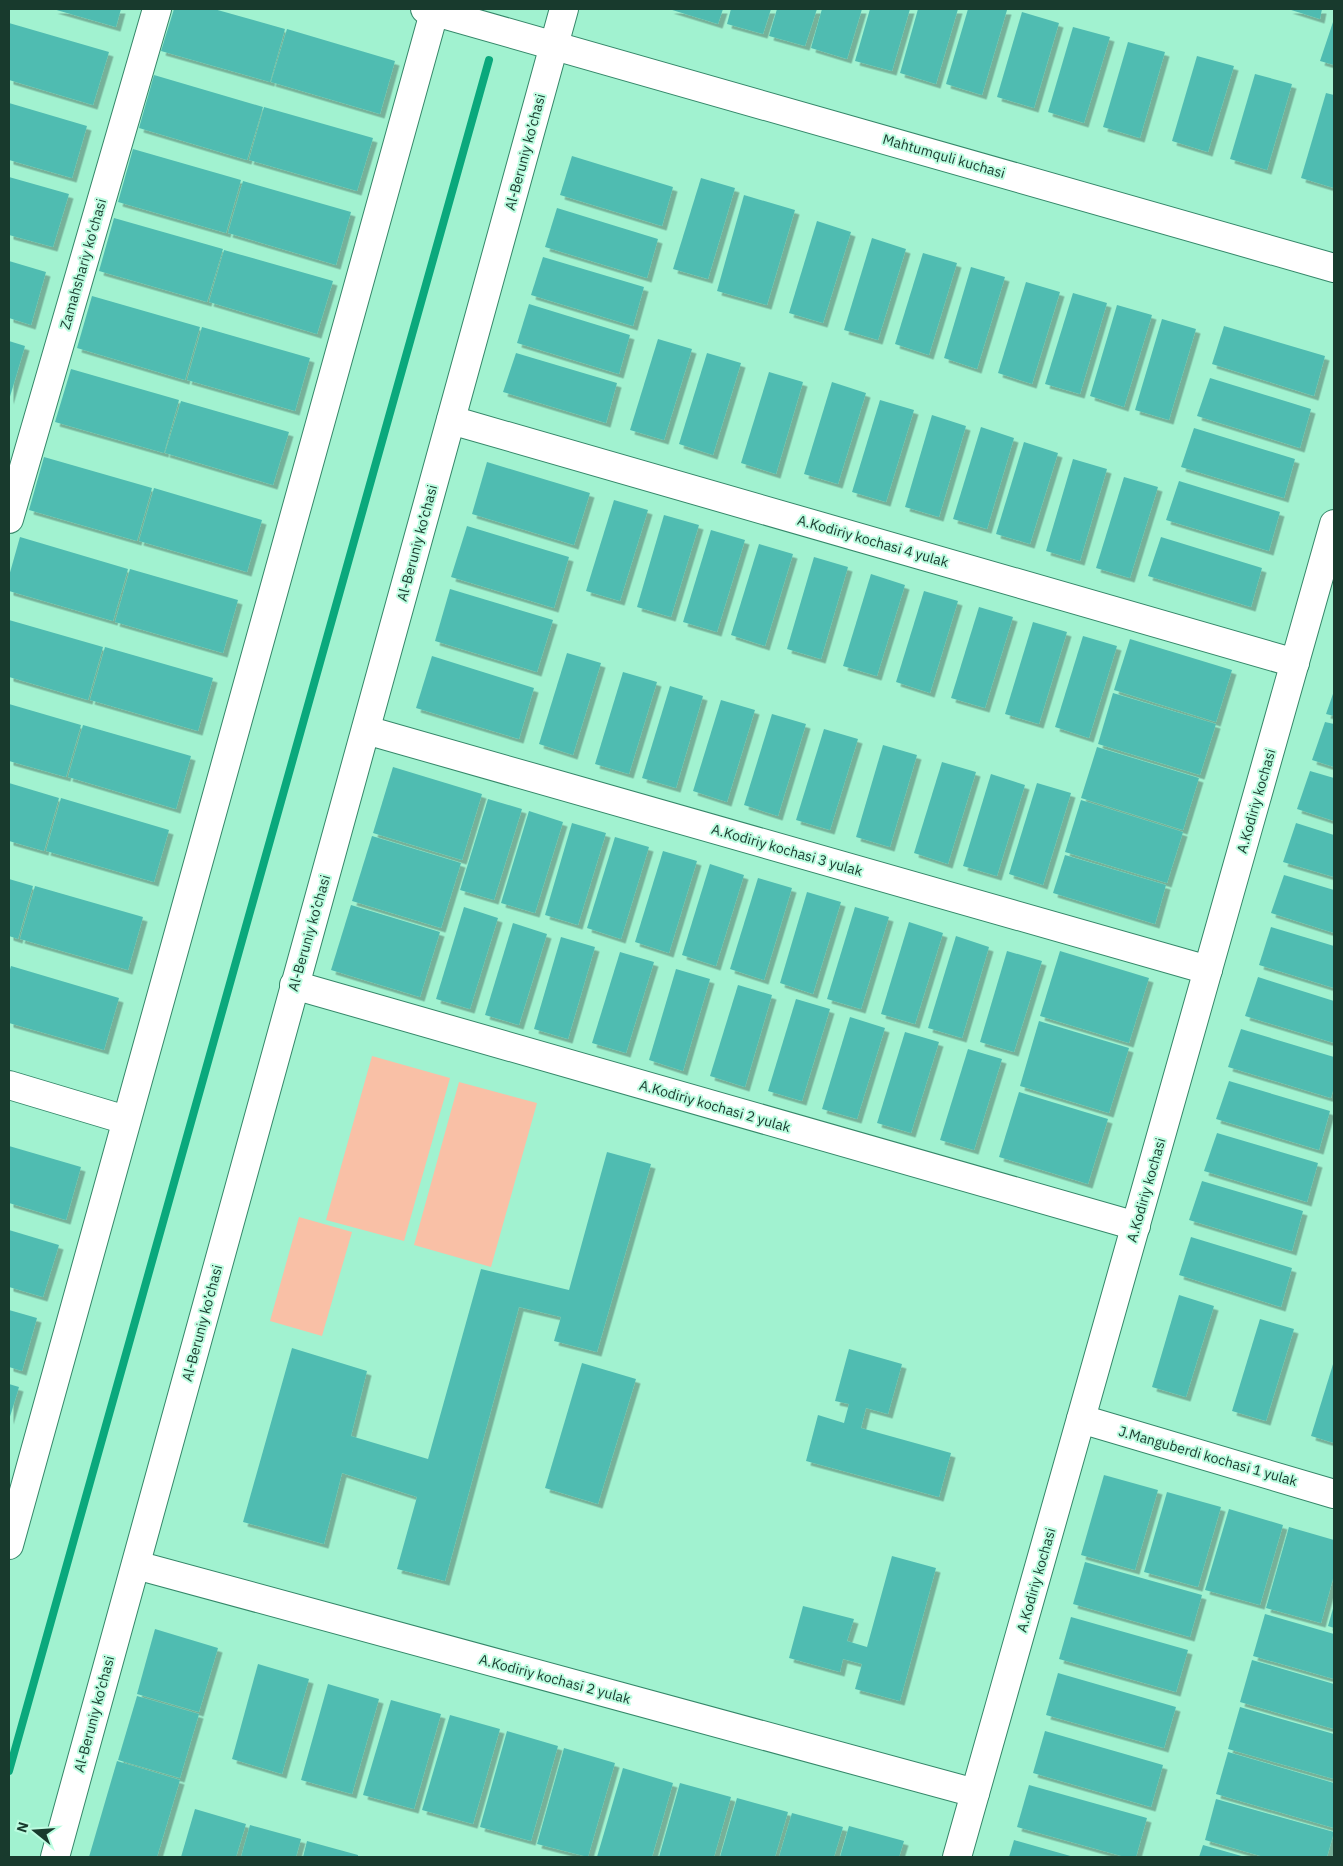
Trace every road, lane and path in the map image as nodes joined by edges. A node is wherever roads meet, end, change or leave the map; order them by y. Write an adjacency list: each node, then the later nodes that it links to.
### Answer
1 (157, 9): 7 (street, Zamahshariy ko'chasi)
2 (564, 9): 4 (street, Al-Beruniy ko’chasi)
3 (432, 10): 4 (street, Mahtumquli kuchasi); 14 (street)
4 (554, 45): 5 (street, Mahtumquli kuchasi); 6 (street, Al-Beruniy ko’chasi)
5 (1334, 268)
6 (451, 420): 9 (street, A.Kodiriy kochasi 4 yulak); 10 (street, Al-Beruniy ko’chasi)
7 (9, 519)
8 (1334, 524): 9 (street, A.Kodiriy kochasi)
9 (1295, 663): 11 (street, A.Kodiriy kochasi)
10 (366, 730): 11 (street, A.Kodiriy kochasi 3 yulak); 12 (street, Al-Beruniy ko’chasi)
11 (1208, 970): 15 (street, A.Kodiriy kochasi)
12 (294, 985): 15 (street, A.Kodiriy kochasi 2 yulak); 19 (street, Al-Beruniy ko’chasi)
13 (9, 1085): 14 (street)
14 (126, 1120): 18 (street)
15 (1136, 1226): 16 (street, A.Kodiriy kochasi)
16 (1081, 1419): 17 (street, J.Manguberdi kochasi 1 yulak); 20 (street, A.Kodiriy kochasi)
17 (1334, 1494)
18 (9, 1545)
19 (136, 1565): 20 (street, A.Kodiriy kochasi 2 yulak); 21 (street, Al-Beruniy ko’chasi)
20 (975, 1793): 22 (street, A.Kodiriy kochasi)
21 (55, 1857)
22 (957, 1857)

